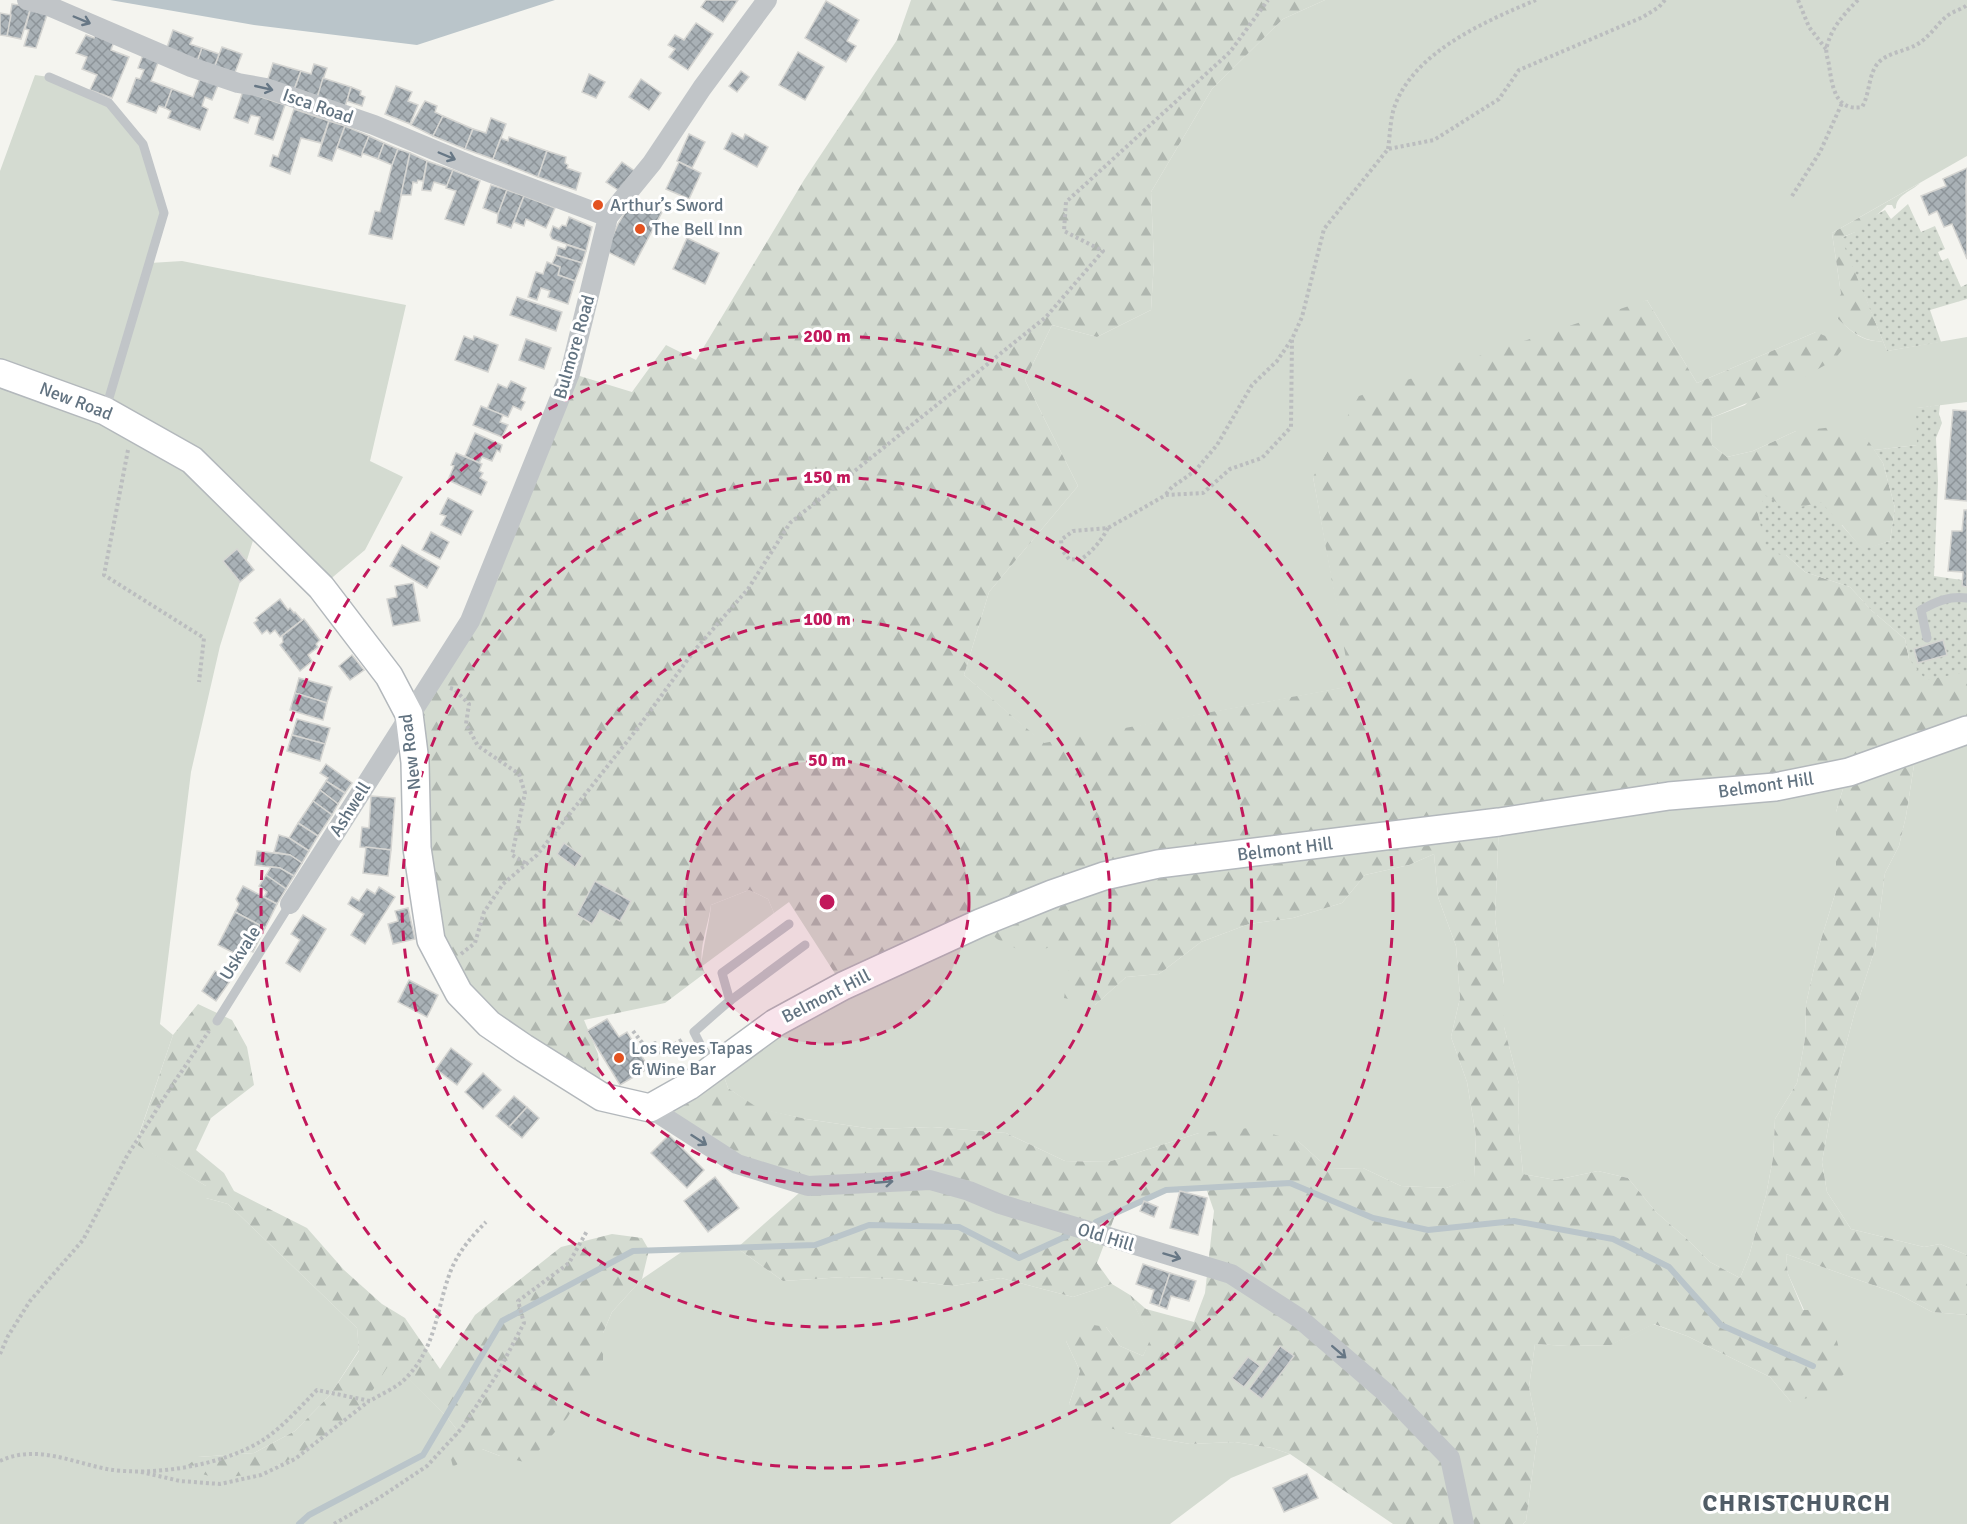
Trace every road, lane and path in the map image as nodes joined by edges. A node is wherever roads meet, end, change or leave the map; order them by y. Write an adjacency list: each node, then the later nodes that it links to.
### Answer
1 (27, 0): 14 (street, Isca Road, one-way to 14)
2 (767, 0): 14 (street, Bulmore Road)
3 (1268, 0): 27 (path)
4 (1536, 0): 12 (path)
5 (1665, 0): 12 (path)
6 (1798, 0): 9 (path)
7 (1858, 0): 9 (path)
8 (1967, 5): 11 (path)
9 (1826, 49): 11 (path)
10 (49, 77): 17 (lane)
11 (1842, 103): 13 (path)
12 (1388, 149): 15 (path)
13 (1792, 196)
14 (608, 218): 24 (street, Bulmore Road)
15 (1292, 339): 19 (path); 19 (path)
16 (0, 372): 17 (main road, New Road)
17 (105, 411): 25 (main road, New Road)
18 (124, 470): 23 (path)
19 (1166, 495): 20 (path)
20 (1108, 528): 20 (path)
21 (1967, 598): 22 (lane)
22 (1927, 638)
23 (199, 682)
24 (430, 682): 25 (street, Bulmore Road); 27 (path)
25 (409, 714): 28 (street, Ashwell); 31 (main road, New Road)
26 (1967, 730): 36 (main road, Belmont Hill)
27 (527, 864): 31 (path)
28 (290, 904): 33 (lane, Uskvale)
29 (789, 924): 32 (lane)
30 (805, 945): 32 (lane)
31 (445, 967): 37 (main road, New Road)
32 (730, 1001): 35 (lane)
33 (217, 1020): 40 (path)
34 (633, 1031): 35 (path)
35 (694, 1032): 36 (lane)
36 (717, 1066): 37 (main road, Belmont Hill)
37 (650, 1108): 45 (street, Old Hill, one-way to 45)
38 (486, 1222): 41 (path)
39 (587, 1231): 44 (path)
40 (0, 1354)
41 (370, 1401): 43 (path); 43 (path)
42 (0, 1461): 43 (path)
43 (134, 1470)
44 (334, 1524)
45 (1464, 1524)

